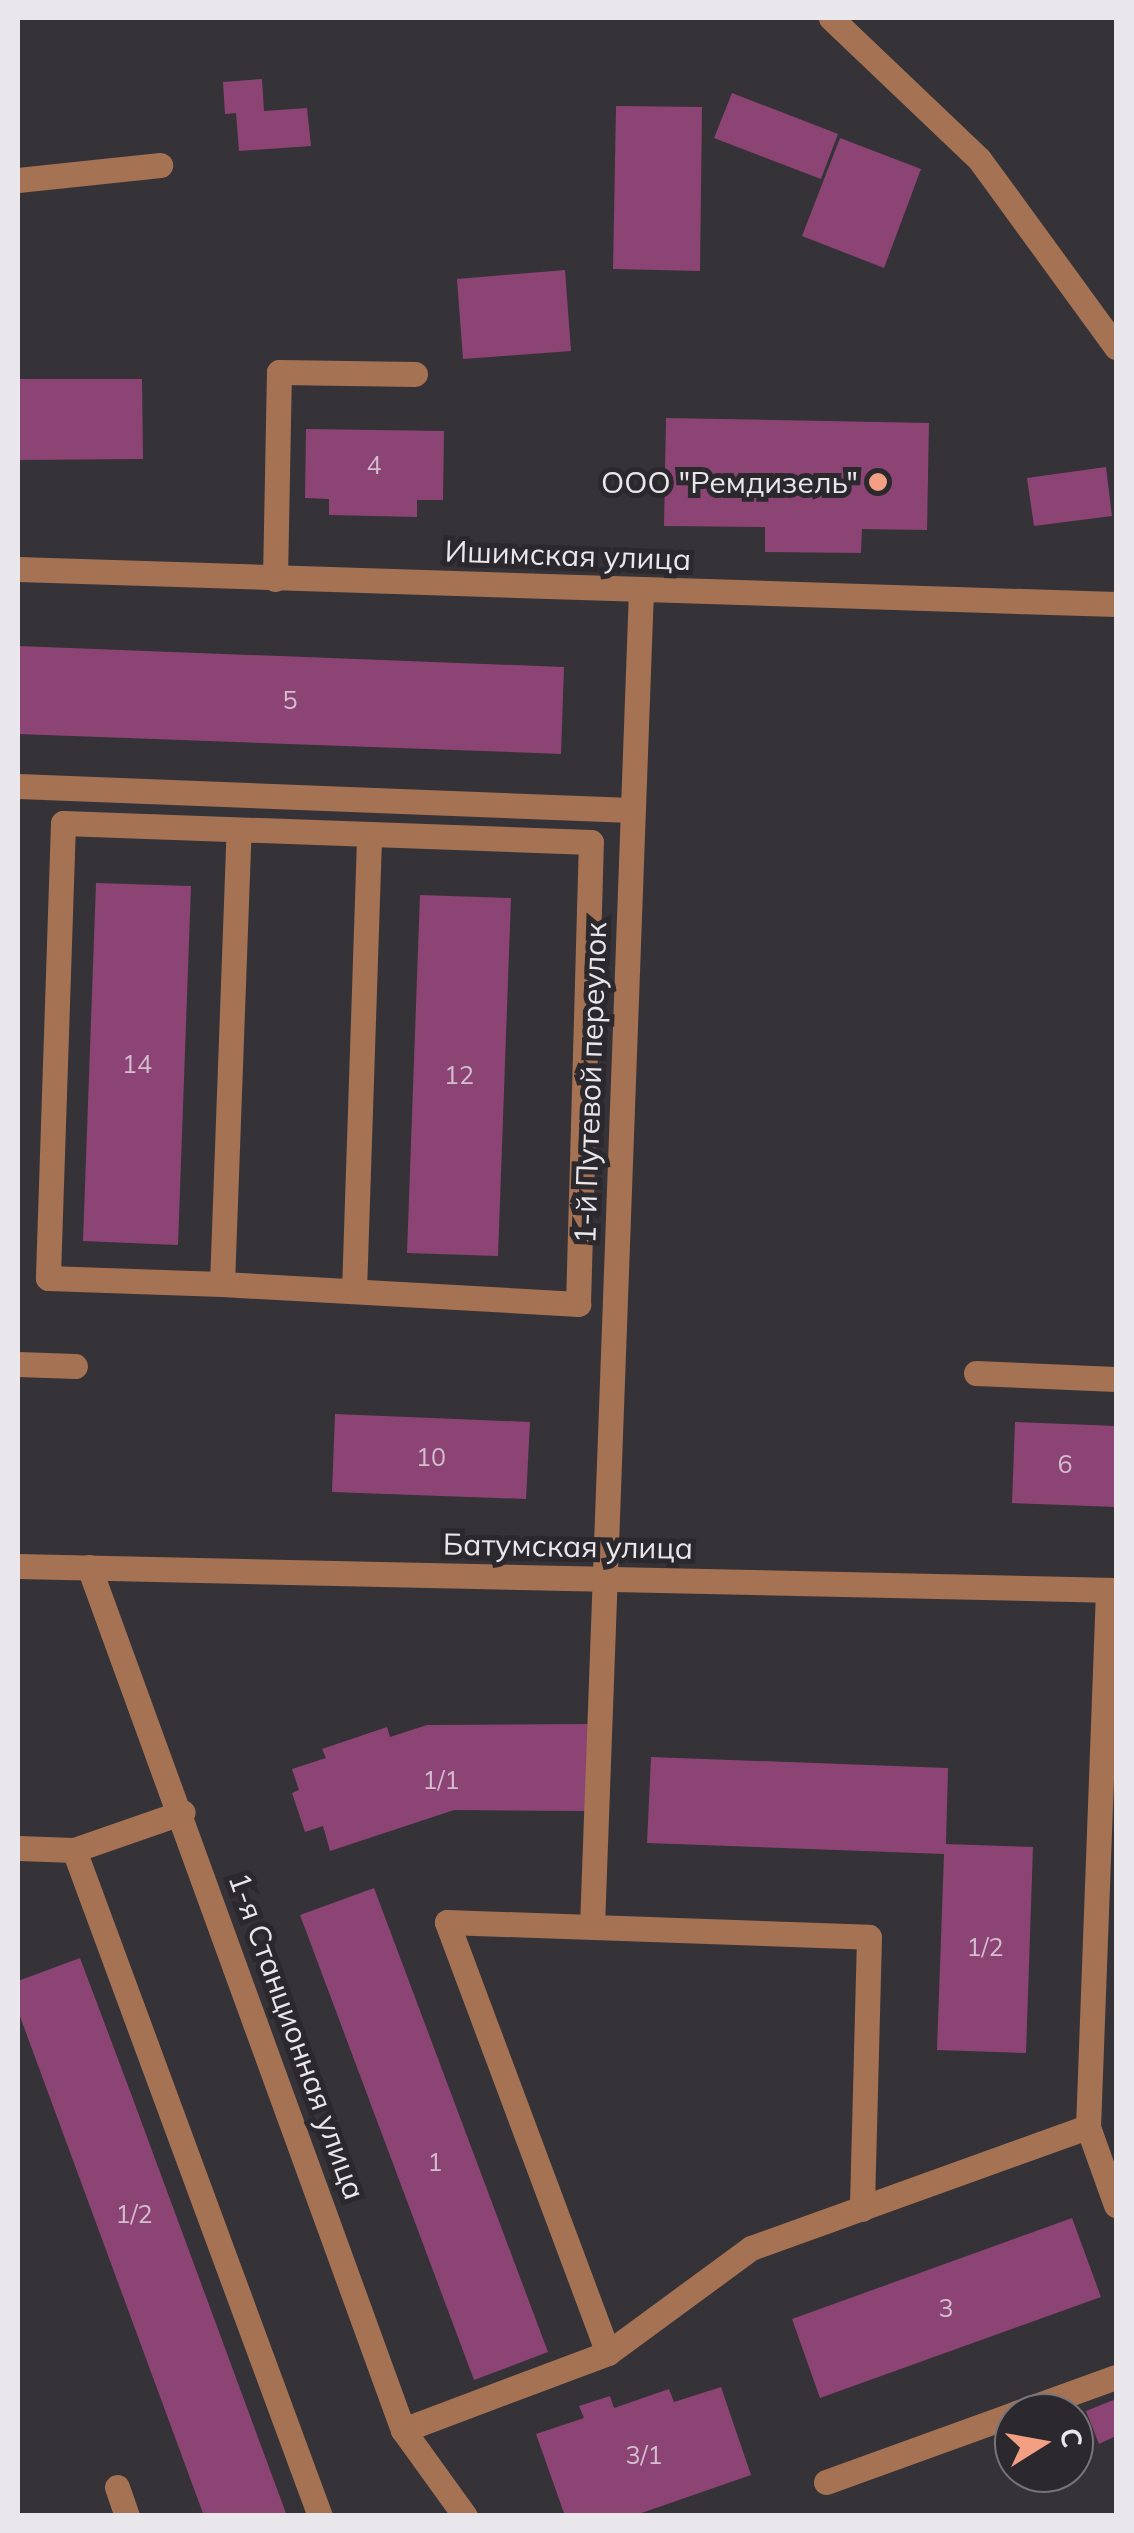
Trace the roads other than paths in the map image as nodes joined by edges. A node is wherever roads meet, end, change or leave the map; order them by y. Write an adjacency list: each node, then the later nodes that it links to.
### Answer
1 (831, 18): 4 (street)
2 (160, 165): 3 (street)
3 (18, 180)
4 (1116, 347)
5 (415, 374): 7 (street)
6 (18, 569): 7 (street, Ишимская улица)
7 (275, 580): 8 (street, Ишимская улица)
8 (641, 589): 9 (street, Ишимская улица); 12 (street, 1-й Путевой переулок)
9 (1116, 604)
10 (18, 786): 11 (street)
11 (594, 808): 12 (street); 15 (street)
12 (632, 810): 24 (street, 1-й Путевой переулок)
13 (239, 831): 14 (street); 16 (street); 16 (street)
14 (369, 836): 15 (street); 17 (street)
15 (591, 842): 17 (street)
16 (222, 1284): 17 (street)
17 (354, 1291)
18 (18, 1364): 19 (street)
19 (75, 1366)
20 (976, 1373): 21 (street)
21 (1116, 1379)
22 (18, 1566): 23 (street, Батумская улица)
23 (89, 1567): 24 (street, Батумская улица); 26 (street, 1-я Станционная улица)
24 (604, 1579): 25 (street, Батумская улица); 29 (street, 1-й Путевой переулок)
25 (1112, 1590): 30 (street)
26 (182, 1812): 28 (street); 37 (street, 1-я Станционная улица)
27 (18, 1848): 28 (street)
28 (74, 1850): 41 (street)
29 (592, 1926): 32 (street); 33 (street)
30 (1088, 2127): 31 (street); 32 (street)
31 (1116, 2205)
32 (862, 2209): 33 (street)
33 (608, 2354): 37 (street)
34 (1116, 2377): 35 (street)
35 (1071, 2393)
36 (994, 2421): 38 (street)
37 (403, 2430): 42 (street, 1-я Станционная улица)
38 (826, 2482)
39 (116, 2486): 40 (street)
40 (127, 2516)
41 (320, 2516)
42 (465, 2516)

